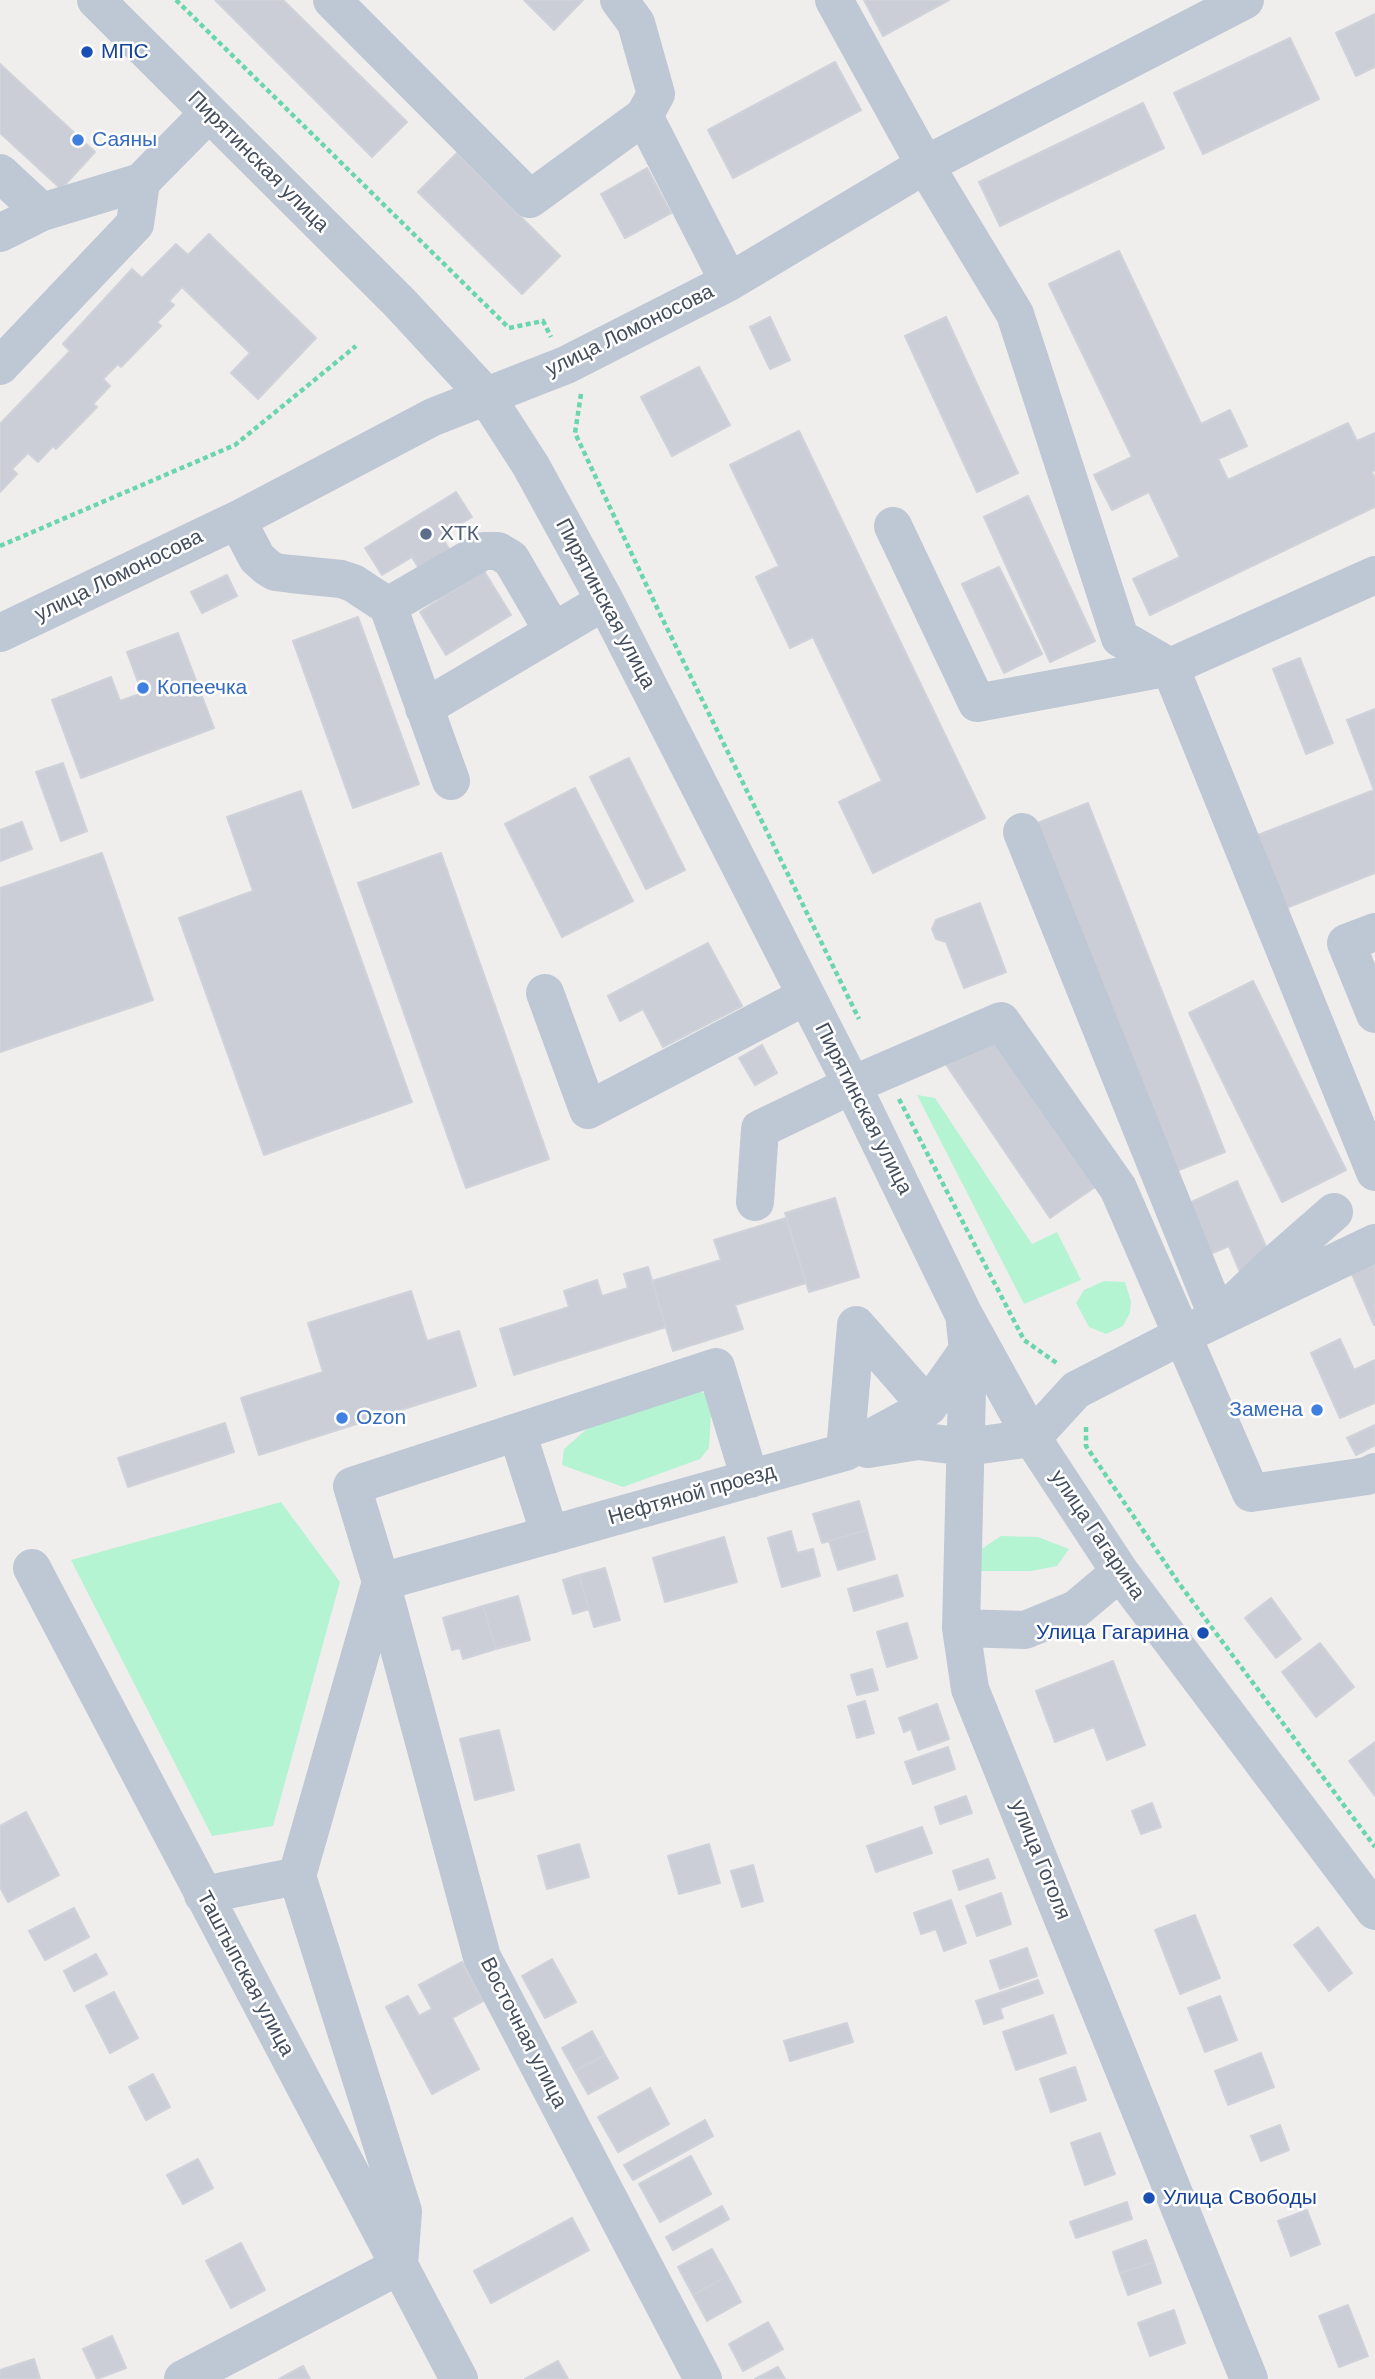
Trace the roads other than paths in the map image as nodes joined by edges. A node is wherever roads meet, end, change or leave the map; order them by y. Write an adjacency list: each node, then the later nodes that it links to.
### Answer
1 (96, 0): 6 (street, Пирятинская улица)
2 (332, 0): 7 (street)
3 (619, 0): 7 (street)
4 (834, 0): 8 (street)
5 (1245, 0): 8 (street, улица Ломоносова)
6 (209, 113): 10 (street); 15 (street, Пирятинская улица)
7 (644, 116): 13 (street)
8 (925, 165): 13 (street, улица Ломоносова); 23 (street)
9 (0, 173): 11 (street)
10 (141, 182): 11 (street); 14 (street)
11 (42, 212): 12 (street)
12 (0, 233)
13 (729, 282): 15 (street, улица Ломоносова)
14 (0, 366)
15 (486, 396): 16 (street, улица Ломоносова); 19 (street, Пирятинская улица)
16 (237, 520): 20 (street); 22 (street, улица Ломоносова)
17 (893, 526): 23 (street)
18 (1375, 575): 23 (street)
19 (605, 601): 21 (street); 29 (street, Пирятинская улица)
20 (388, 606): 21 (street); 24 (street)
21 (553, 631): 24 (street)
22 (0, 633)
23 (1170, 667): 32 (street)
24 (424, 708): 25 (street)
25 (451, 781)
26 (1022, 832): 36 (street)
27 (1375, 932): 30 (street)
28 (545, 993): 29 (street)
29 (806, 996): 31 (street, Пирятинская улица)
30 (1375, 1014)
31 (868, 1078): 33 (street); 37 (street, Пирятинская улица); 38 (street)
32 (1375, 1172)
33 (755, 1202)
34 (1335, 1212): 36 (street)
35 (1375, 1243): 36 (street)
36 (1219, 1318): 38 (street)
37 (966, 1332): 39 (street, Нефтяной проезд); 41 (street, улица Гагарина); 42 (street, улица Гоголя)
38 (1181, 1336): 41 (street); 44 (street)
39 (928, 1407): 43 (street, Нефтяной проезд); 43 (street)
40 (517, 1432): 45 (street); 46 (street); 49 (street, Восточная улица)
41 (1032, 1438): 42 (street); 48 (street, улица Гагарина)
42 (966, 1447): 43 (street); 50 (street, улица Гоголя)
43 (845, 1452): 45 (street, Нефтяной проезд)
44 (1375, 1472)
45 (750, 1479): 46 (street, Нефтяной проезд)
46 (550, 1535): 49 (street, Нефтяной проезд)
47 (32, 1569): 52 (street, Таштыпская улица)
48 (1121, 1572): 50 (street); 53 (street, улица Гагарина)
49 (381, 1582): 51 (street); 57 (street, Восточная улица)
50 (961, 1628): 58 (street, улица Гоголя)
51 (297, 1876): 52 (street); 54 (street)
52 (204, 1895): 54 (street, Таштыпская улица)
53 (1375, 1911)
54 (399, 2266): 55 (street); 56 (street, Таштыпская улица)
55 (183, 2379)
56 (459, 2379)
57 (703, 2379)
58 (1249, 2379)

